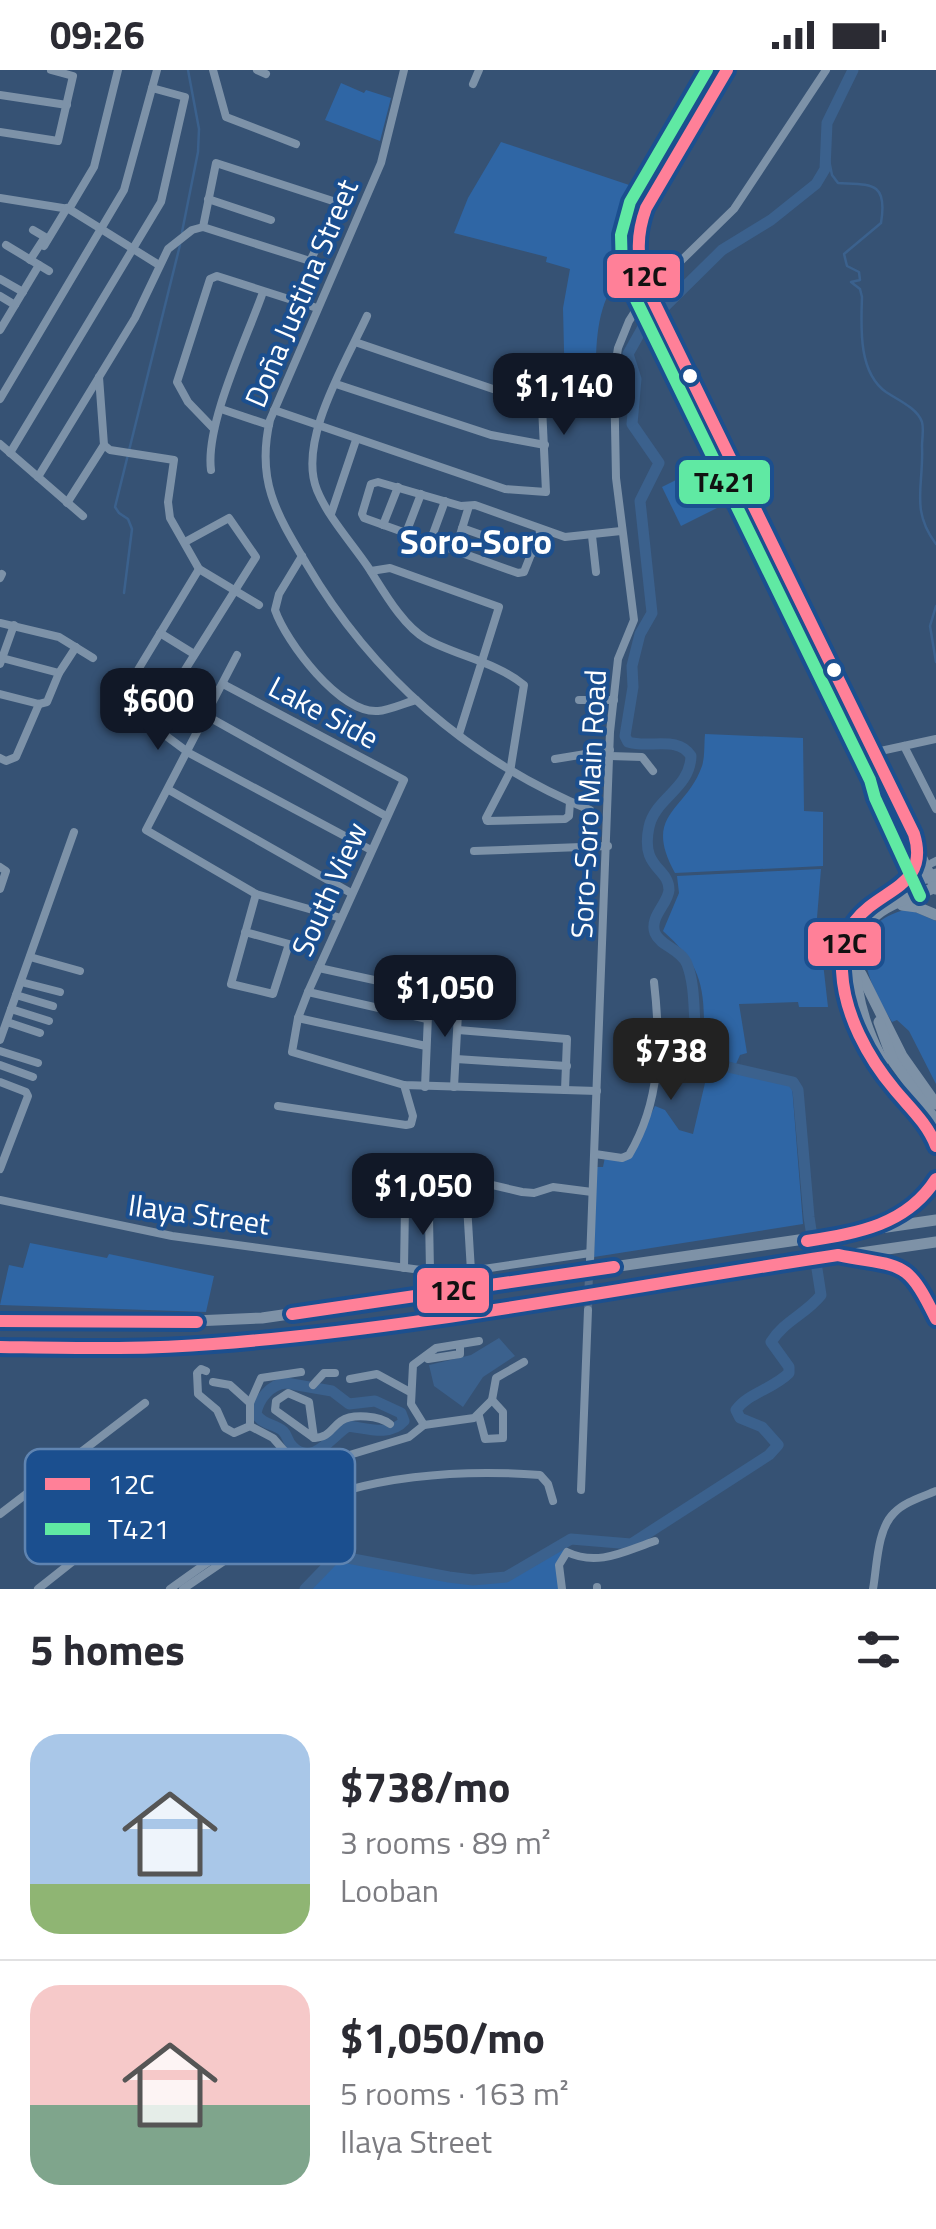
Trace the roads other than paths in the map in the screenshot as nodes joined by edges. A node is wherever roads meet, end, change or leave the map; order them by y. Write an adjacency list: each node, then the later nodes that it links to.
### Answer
1 (52, 70): 13 (street)
2 (118, 70): 18 (street)
3 (156, 70): 11 (street)
4 (213, 70): 15 (street)
5 (389, 70): 9 (street)
6 (479, 70): 10 (street)
7 (727, 70): 33 (highway)
8 (826, 70): 33 (street, Soro-Soro Main Road)
9 (403, 73): 36 (street, Doña Justina Street)
10 (472, 84)
11 (152, 88): 21 (street); 25 (street)
12 (0, 94): 13 (street)
13 (67, 105): 14 (street)
14 (0, 132)
15 (296, 144)
16 (0, 198): 18 (street)
17 (208, 199): 19 (street); 20 (street); 20 (street)
18 (68, 208): 21 (street); 24 (street)
19 (270, 220)
20 (203, 227): 28 (street)
21 (101, 229): 25 (street); 42 (street)
22 (33, 230): 26 (street)
23 (6, 246): 26 (street)
24 (44, 246)
25 (133, 249): 28 (street); 52 (street)
26 (30, 260): 27 (street)
27 (39, 266): 29 (street); 31 (street)
28 (159, 266): 40 (street)
29 (49, 271)
30 (0, 278): 31 (street)
31 (23, 292): 35 (street)
32 (264, 292): 36 (street); 43 (street); 47 (street)
33 (651, 295): 65 (street, Soro-Soro Main Road); 99 (highway)
34 (0, 296): 35 (street)
35 (15, 305): 38 (street)
36 (317, 308): 44 (street, Doña Justina Street)
37 (367, 316): 39 (street)
38 (0, 330)
39 (355, 342): 41 (street); 51 (street)
40 (99, 377): 50 (street); 54 (street)
41 (336, 384): 46 (street); 51 (street)
42 (0, 400)
43 (221, 409): 45 (street); 47 (street)
44 (274, 410): 45 (street, Doña Justina Street); 46 (street)
45 (269, 425): 72 (street, Doña Justina Street)
46 (317, 427): 48 (street); 60 (street)
47 (214, 429): 53 (street)
48 (356, 440): 51 (street); 60 (street)
49 (0, 444): 52 (street)
50 (104, 445): 58 (street); 68 (street)
51 (545, 445)
52 (10, 453): 54 (street)
53 (210, 470)
54 (38, 477): 58 (street)
55 (398, 487): 56 (street); 62 (street); 62 (street)
56 (421, 494): 57 (street); 66 (street)
57 (445, 501): 59 (street); 69 (street)
58 (67, 502): 61 (street)
59 (469, 506): 63 (street); 64 (street)
60 (332, 514): 74 (street)
61 (83, 516)
62 (383, 525): 66 (street)
63 (462, 528): 70 (street); 71 (street)
64 (541, 529): 67 (street); 71 (street)
65 (621, 531): 67 (street); 92 (street, Soro-Soro Main Road)
66 (406, 534): 69 (street)
67 (592, 536): 75 (street)
68 (184, 542): 73 (street); 76 (street)
69 (430, 542): 70 (street)
70 (455, 551): 71 (street)
71 (532, 553)
72 (302, 556): 90 (street, Doña Justina Street); 90 (street)
73 (199, 569): 76 (street); 80 (street)
74 (371, 571): 86 (street); 86 (street)
75 (596, 572)
76 (234, 590): 77 (street); 82 (street)
77 (259, 605)
78 (0, 622): 79 (street)
79 (14, 625): 81 (street); 85 (street)
80 (160, 634): 82 (street); 95 (street)
81 (76, 647): 84 (street); 87 (street)
82 (194, 654): 95 (street)
83 (237, 655): 88 (street)
84 (93, 658)
85 (1, 661): 87 (street)
86 (480, 661): 96 (street); 105 (street)
87 (58, 673): 93 (street)
88 (223, 684): 94 (street); 107 (street, Lake Side)
89 (0, 694): 93 (street)
90 (416, 700): 96 (street, Doña Justina Street)
91 (579, 700): 92 (street)
92 (614, 700): 101 (street, Soro-Soro Main Road)
93 (39, 704): 102 (street)
94 (207, 716): 100 (street); 114 (street)
95 (151, 724): 100 (street)
96 (459, 734): 105 (street, Doña Justina Street)
97 (935, 741): 98 (street)
98 (904, 746): 99 (street); 109 (street)
99 (876, 752): 106 (highway)
100 (189, 753): 110 (street); 118 (street)
101 (610, 753): 103 (street); 104 (street); 116 (street, Soro-Soro Main Road)
102 (0, 758)
103 (555, 759)
104 (653, 770)
105 (510, 772): 111 (street, Doña Justina Street); 111 (street)
106 (887, 774): 117 (highway); 121 (highway)
107 (404, 780): 114 (street, South View)
108 (936, 782): 109 (street)
109 (924, 784): 113 (street)
110 (169, 790): 124 (street); 125 (street)
111 (570, 802): 112 (street, Doña Justina Street)
112 (590, 810)
113 (936, 810)
114 (386, 816): 118 (street, South View)
115 (74, 832): 130 (street)
116 (608, 846): 119 (street); 163 (street, Soro-Soro Main Road)
117 (918, 849): 121 (highway); 123 (highway)
118 (371, 850): 124 (street, South View)
119 (474, 851)
120 (3, 869): 122 (street)
121 (935, 876): 123 (highway); 126 (highway)
122 (0, 889)
123 (900, 889): 166 (highway)
124 (351, 893): 128 (street, South View)
125 (256, 894): 128 (street); 129 (street)
126 (892, 906): 127 (highway); 131 (highway)
127 (936, 915)
128 (341, 918): 132 (street, South View)
129 (246, 932): 129 (street)
130 (30, 957): 133 (street); 134 (street)
131 (857, 967): 165 (highway); 165 (highway)
132 (319, 968): 137 (street, South View); 138 (street)
133 (80, 971)
134 (22, 982): 136 (street); 139 (street)
135 (654, 982): 168 (street)
136 (60, 992)
137 (308, 992): 144 (street, South View); 145 (street)
138 (429, 992): 140 (street); 145 (street)
139 (16, 995): 142 (street); 143 (street)
140 (459, 995): 141 (street); 148 (street)
141 (480, 996)
142 (54, 1006)
143 (11, 1010): 146 (street); 147 (street)
144 (298, 1018): 151 (street); 159 (street)
145 (427, 1018): 151 (street)
146 (49, 1021)
147 (7, 1022): 149 (street); 150 (street)
148 (458, 1030): 153 (street); 156 (street)
149 (40, 1033)
150 (0, 1040)
151 (426, 1046): 160 (street)
152 (0, 1051): 154 (street)
153 (456, 1059): 156 (street); 161 (street)
154 (38, 1063)
155 (0, 1066): 157 (street)
156 (567, 1066): 162 (street)
157 (32, 1077)
158 (0, 1082): 170 (street)
159 (404, 1085): 160 (street); 164 (street)
160 (425, 1086): 161 (street)
161 (454, 1087): 162 (street)
162 (565, 1090): 163 (street)
163 (597, 1092): 168 (street, Soro-Soro Main Road)
164 (278, 1106)
165 (931, 1106): 166 (highway)
166 (934, 1129): 167 (highway)
167 (936, 1146)
168 (596, 1154): 172 (street, Soro-Soro Main Road)
169 (406, 1165): 172 (street)
170 (0, 1169)
171 (936, 1179): 178 (highway)
172 (592, 1192): 181 (street, Soro-Soro Main Road)
173 (0, 1200): 182 (street, Ilaya Street)
174 (467, 1206): 183 (street)
175 (405, 1207): 182 (street)
176 (428, 1217): 184 (street)
177 (936, 1220): 178 (highway)
178 (866, 1230): 187 (highway)
179 (936, 1242): 180 (highway)
180 (838, 1255): 186 (highway); 189 (highway)
181 (512, 1265): 183 (street, Ilaya Street)
182 (404, 1268): 184 (street, Ilaya Street)
183 (471, 1270): 184 (street, Ilaya Street)
184 (430, 1271)
185 (588, 1310): 210 (street)
186 (936, 1319)
187 (0, 1321)
188 (480, 1341): 197 (street)
189 (0, 1346)
190 (524, 1362): 198 (street)
191 (206, 1371): 203 (street)
192 (301, 1372): 199 (street)
193 (335, 1374): 196 (street)
194 (350, 1380): 197 (street)
195 (212, 1382): 199 (street)
196 (313, 1384)
197 (410, 1392): 204 (street)
198 (492, 1400): 201 (street); 201 (street)
199 (250, 1403): 203 (street)
200 (145, 1404): 206 (street)
201 (479, 1416): 204 (street)
202 (390, 1424): 205 (street)
203 (250, 1426): 207 (street)
204 (424, 1426): 208 (street)
205 (314, 1438): 205 (street)
206 (86, 1449)
207 (281, 1449)
208 (355, 1451)
209 (355, 1490): 213 (street)
210 (582, 1490)
211 (936, 1490): 223 (street)
212 (25, 1495): 214 (street)
213 (553, 1501)
214 (0, 1514)
215 (655, 1540): 222 (street)
216 (69, 1564): 219 (street)
217 (207, 1564): 220 (street)
218 (220, 1564): 221 (street)
219 (38, 1589)
220 (170, 1589)
221 (183, 1589)
222 (562, 1589)
223 (873, 1589)

